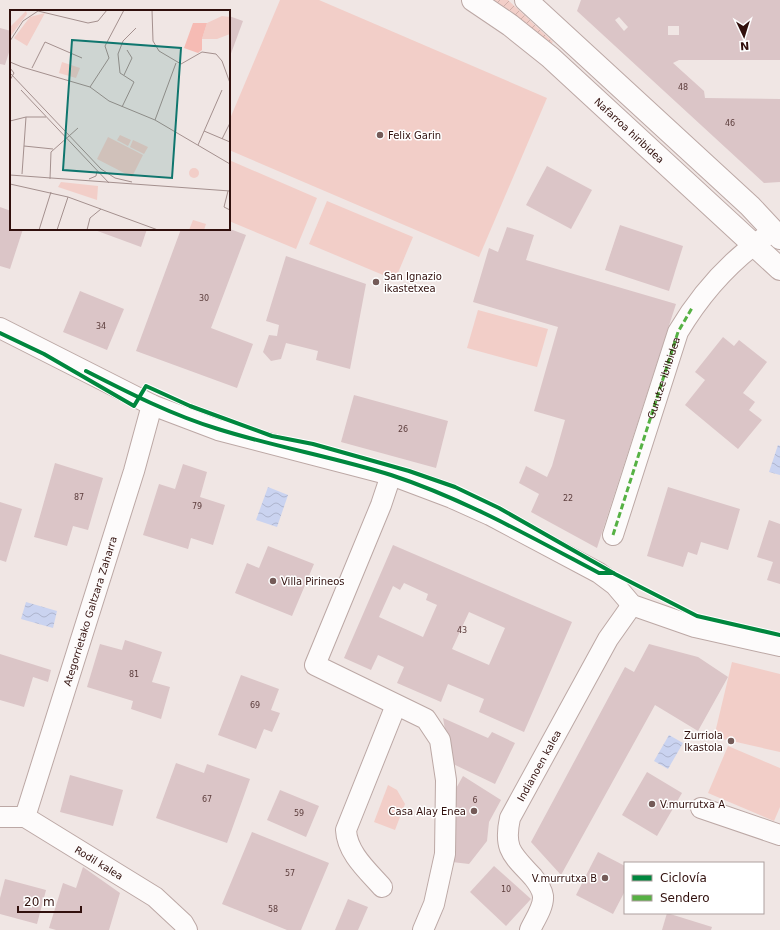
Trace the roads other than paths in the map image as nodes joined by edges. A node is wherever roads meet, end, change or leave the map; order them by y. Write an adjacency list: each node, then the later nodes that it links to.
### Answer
1 (473, 0): 4 (main road, Nafarroa hiribidea)
2 (535, 4): 3 (main road)
3 (778, 232): 4 (street, Gurutze ibilbidea)
4 (754, 245): 5 (main road, Nafarroa hiribidea); 9 (street, Gurutze ibilbidea)
5 (780, 269)
6 (0, 328): 7 (street)
7 (152, 405): 8 (street); 15 (street, Ategorrietako Galtzara Zaharra)
8 (391, 475): 10 (street); 12 (street)
9 (613, 535)
10 (632, 605): 11 (street); 20 (street, Indianoen kalea)
11 (780, 646)
12 (396, 705): 17 (street); 19 (street)
13 (701, 808): 16 (street)
14 (0, 817): 15 (street)
15 (25, 817): 18 (street, Rodil kalea)
16 (780, 835)
17 (382, 887)
18 (187, 930)
19 (423, 930)
20 (530, 930)

